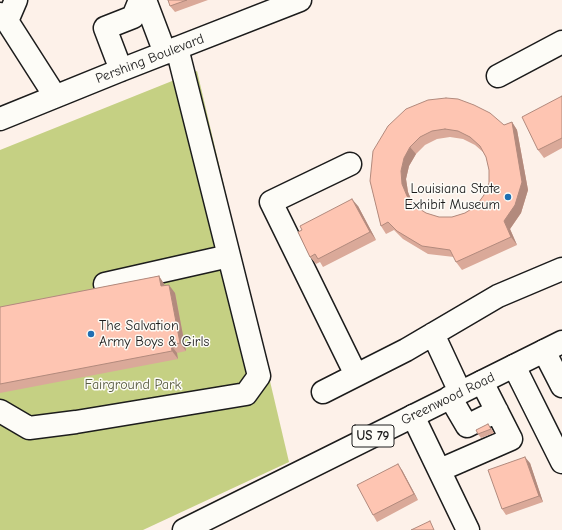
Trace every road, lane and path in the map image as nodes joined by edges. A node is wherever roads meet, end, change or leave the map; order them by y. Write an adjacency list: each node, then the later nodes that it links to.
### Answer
1 (16, 0): 6 (street)
2 (140, 0): 9 (street)
3 (145, 0): 8 (street)
4 (300, 0): 5 (street, Pershing Boulevard)
5 (256, 8): 8 (street, Pershing Boulevard)
6 (4, 17): 11 (street)
7 (562, 42): 10 (street)
8 (171, 50): 9 (street, Pershing Boulevard); 14 (street)
9 (121, 70): 11 (street, Pershing Boulevard)
10 (498, 76)
11 (55, 96): 12 (street, Pershing Boulevard)
12 (0, 119)
13 (350, 164): 20 (street)
14 (229, 256): 16 (street); 25 (street)
15 (562, 269): 17 (street)
16 (105, 284)
17 (432, 334): 20 (street); 24 (street)
18 (553, 346): 19 (street, Greenwood Road / US 79); 22 (street)
19 (514, 366): 21 (street, Greenwood Road / US 79); 30 (street)
20 (356, 375): 23 (street)
21 (482, 382): 24 (street, Greenwood Road / US 79); 26 (street)
22 (562, 386)
23 (323, 392)
24 (455, 395): 27 (street, Greenwood Road / US 79); 28 (street)
25 (0, 411)
26 (497, 411): 28 (street); 29 (street)
27 (413, 416): 31 (street); 32 (street, Greenwood Road / US 79)
28 (467, 426): 29 (street)
29 (479, 453): 31 (street)
30 (562, 462)
31 (440, 470): 33 (street)
32 (184, 530)
33 (468, 530)

